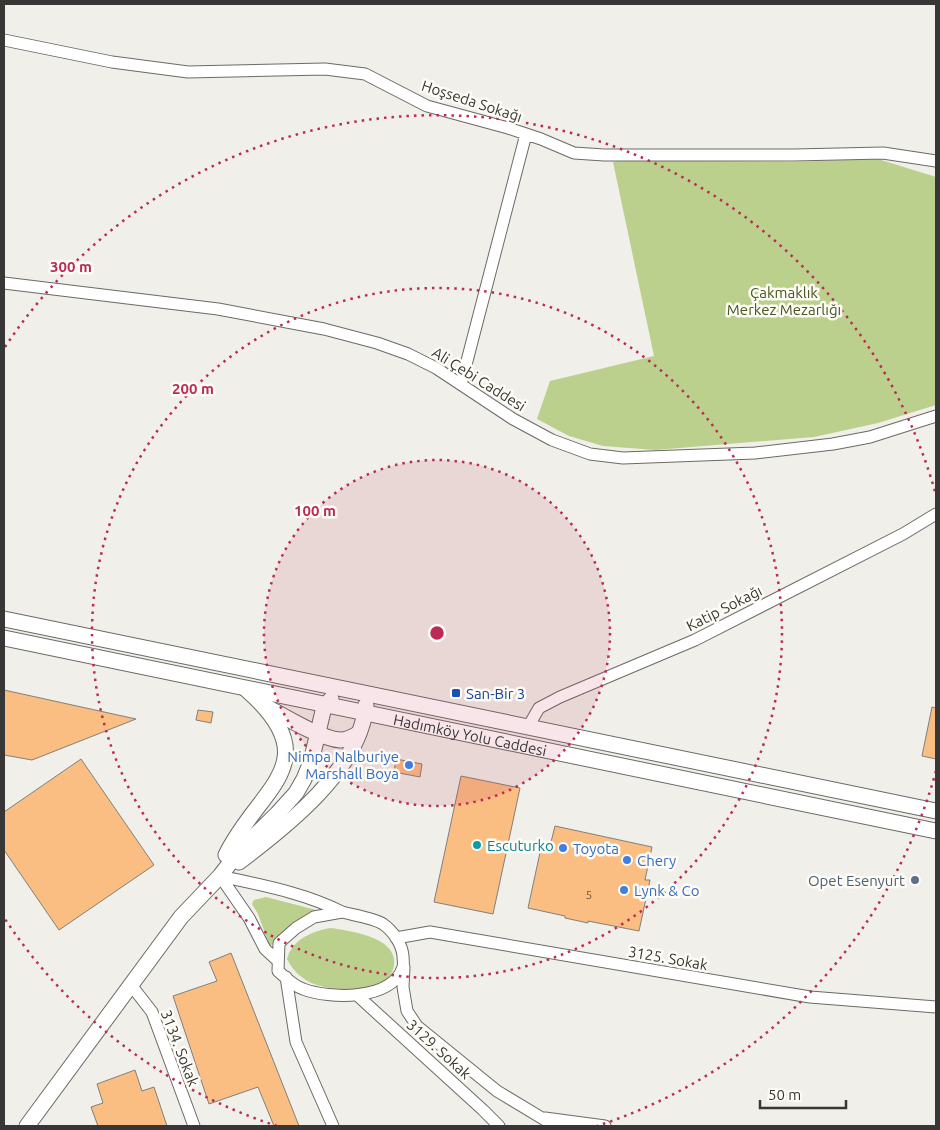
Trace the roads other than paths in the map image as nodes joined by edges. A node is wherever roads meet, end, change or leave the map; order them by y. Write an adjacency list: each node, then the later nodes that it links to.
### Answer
1 (4, 40): 2 (street, Hoşseda Sokağı)
2 (526, 134): 3 (street, Hoşseda Sokağı); 5 (street)
3 (936, 160)
4 (4, 283): 5 (street, Ali Çebi Caddesi)
5 (461, 384): 6 (street, Ali Çebi Caddesi)
6 (936, 416)
7 (936, 514): 16 (street, Katip Sokağı)
8 (4, 619): 11 (main road, Hadımköy Yolu Caddesi)
9 (4, 638): 10 (main road, Hadımköy Yolu Caddesi)
10 (245, 688): 13 (main road); 14 (main road, Hadımköy Yolu Caddesi)
11 (349, 691): 12 (main road, Hadımköy Yolu Caddesi); 14 (main road)
12 (364, 694): 15 (main road); 16 (main road, Hadımköy Yolu Caddesi)
13 (264, 705): 17 (main road); 21 (main road)
14 (326, 706): 15 (main road, Hadımköy Yolu Caddesi); 17 (main road)
15 (365, 714): 18 (main road); 20 (main road, Hadımköy Yolu Caddesi)
16 (528, 727): 19 (main road, Hadımköy Yolu Caddesi)
17 (318, 733): 18 (main road); 21 (main road)
18 (359, 733): 21 (main road)
19 (936, 811)
20 (936, 831)
21 (220, 876): 22 (street); 24 (street); 27 (main road)
22 (342, 912): 23 (street); 24 (street)
23 (396, 938): 25 (street); 29 (street, 3125. Sokak)
24 (278, 961): 26 (street)
25 (404, 967): 28 (street); 30 (street)
26 (286, 977): 28 (street); 33 (street)
27 (131, 985): 31 (main road); 32 (street, 3134. Sokak)
28 (358, 996): 34 (street, 3129. Sokak)
29 (936, 1007)
30 (536, 1116): 35 (street); 36 (street)
31 (27, 1126)
32 (194, 1126)
33 (333, 1126)
34 (499, 1126)
35 (555, 1126)
36 (605, 1126)

